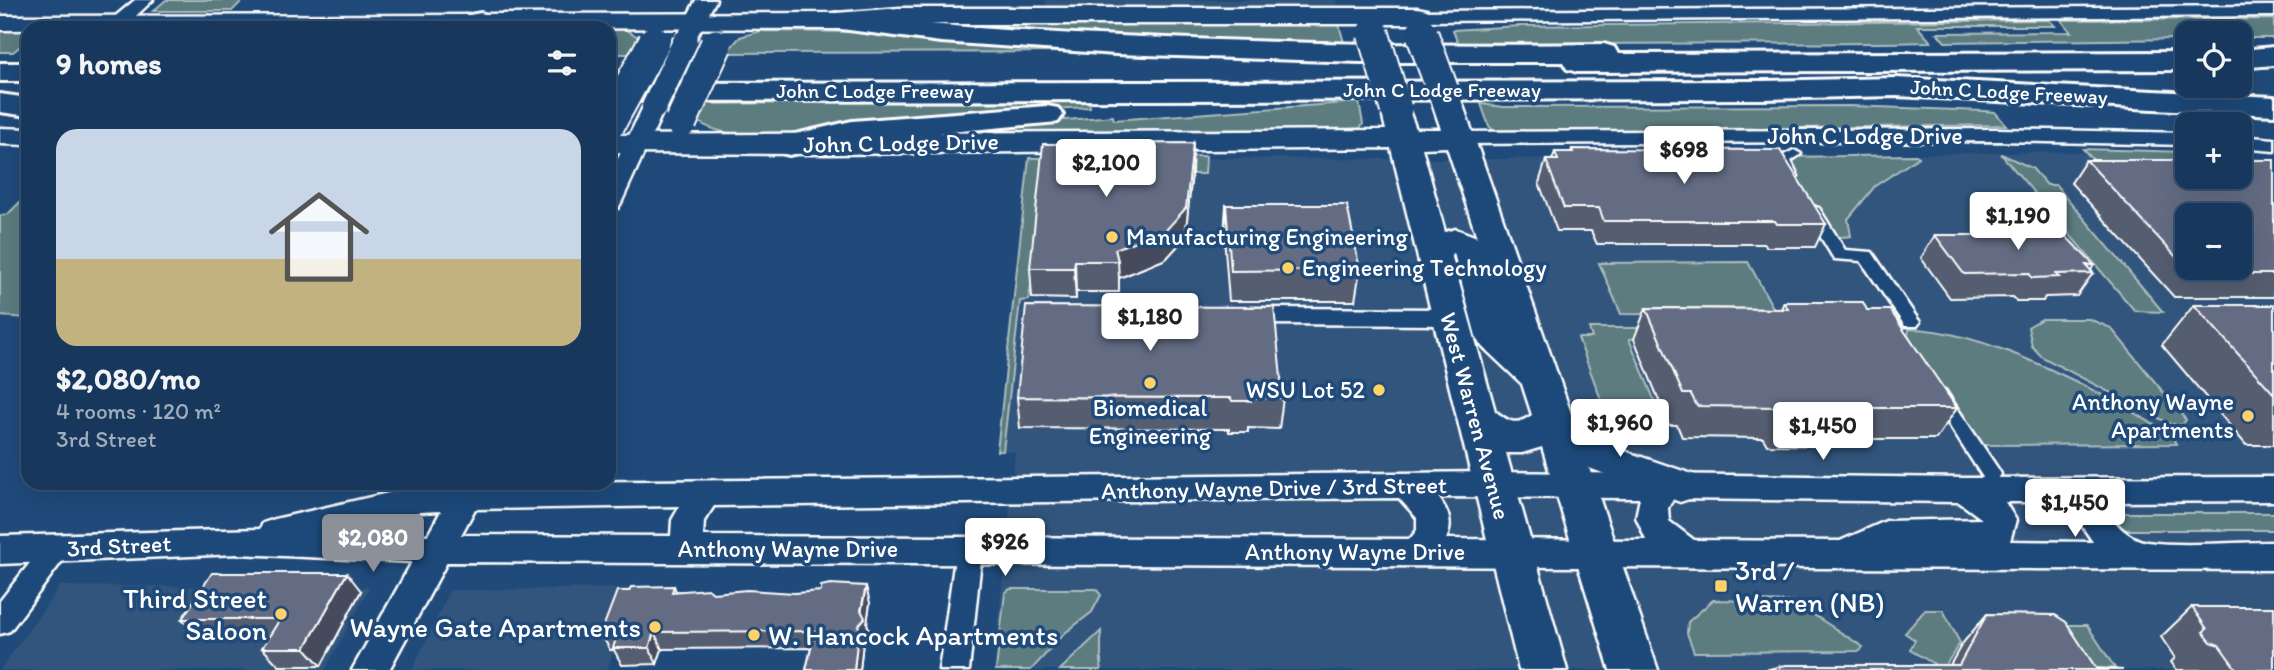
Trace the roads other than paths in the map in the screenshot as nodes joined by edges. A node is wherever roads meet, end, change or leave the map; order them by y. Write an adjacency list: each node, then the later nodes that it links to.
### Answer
1 (145, 0): 7 (street)
2 (2274, 11): 4 (street)
3 (1367, 17): 4 (main road); 9 (main road); 34 (main road, West Warren Avenue, bridge)
4 (1417, 17): 36 (main road, bridge)
5 (625, 20): 6 (main road); 8 (main road); 32 (main road, bridge)
6 (695, 20): 9 (main road); 42 (street, bridge)
7 (120, 21)
8 (553, 21)
9 (823, 21): 12 (main road); 18 (highway)
10 (0, 23): 11 (main road)
11 (21, 23)
12 (716, 45): 33 (main road, bridge)
13 (2274, 58): 16 (highway)
14 (0, 59): 15 (highway)
15 (21, 59)
16 (2252, 59)
17 (2175, 61): 18 (highway, John C Lodge Freeway)
18 (1858, 62): 19 (highway, John C Lodge Freeway)
19 (616, 69)
20 (2252, 69): 23 (highway)
21 (0, 72): 22 (highway)
22 (21, 72)
23 (2274, 72)
24 (1352, 90): 25 (highway, John C Lodge Freeway); 26 (highway, John C Lodge Freeway); 43 (highway)
25 (1763, 90): 31 (highway, John C Lodge Freeway); 35 (highway)
26 (616, 92)
27 (0, 94): 28 (highway)
28 (21, 94)
29 (0, 103): 30 (highway)
30 (21, 106)
31 (2274, 106)
32 (616, 111)
33 (681, 122): 40 (main road)
34 (1400, 124): 36 (main road, John C Lodge Drive); 43 (main road, John C Lodge Drive); 48 (main road, West Warren Avenue)
35 (2274, 125)
36 (1454, 126): 39 (street, John C Lodge Drive); 46 (main road)
37 (0, 136): 38 (main road)
38 (21, 137)
39 (2175, 139)
40 (713, 143): 42 (main road, John C Lodge Drive); 43 (main road, John C Lodge Drive)
41 (2252, 143): 44 (street)
42 (624, 144): 47 (street)
43 (789, 145)
44 (2274, 145)
45 (1794, 154): 52 (street)
46 (1471, 171): 48 (main road); 53 (main road)
47 (616, 175)
48 (1413, 177): 49 (main road, West Warren Avenue)
49 (1431, 249): 51 (main road, West Warren Avenue); 53 (main road)
50 (1250, 316): 51 (street)
51 (1448, 317): 55 (main road, West Warren Avenue)
52 (1907, 345)
53 (1539, 377): 56 (main road)
54 (1929, 380): 57 (street)
55 (1476, 418): 56 (main road); 58 (main road, West Warren Avenue)
56 (1554, 424): 59 (main road); 61 (main road)
57 (1978, 482): 61 (street, Anthony Wayne Drive / 3rd Street); 62 (street, Anthony Wayne Drive / 3rd Street); 77 (street)
58 (1493, 484): 59 (street, Anthony Wayne Drive / 3rd Street); 60 (street, Anthony Wayne Drive / 3rd Street); 74 (main road, West Warren Avenue)
59 (1574, 484): 61 (street, Anthony Wayne Drive / 3rd Street); 75 (main road)
60 (1407, 486): 66 (street, Anthony Wayne Drive / 3rd Street); 73 (street)
61 (1672, 486): 76 (street)
62 (2096, 489): 63 (street, Anthony Wayne Drive / 3rd Street); 78 (street)
63 (2274, 489)
64 (470, 490): 65 (street, 3rd Street); 67 (street, 3rd Street); 68 (street)
65 (527, 494): 66 (street, Anthony Wayne Drive / 3rd Street)
66 (704, 494): 69 (street)
67 (238, 541): 68 (street, 3rd Street); 70 (street, 3rd Street)
68 (436, 547): 69 (street, Anthony Wayne Drive); 81 (street)
69 (686, 548): 72 (street, Anthony Wayne Drive)
70 (56, 549): 71 (street, 3rd Street); 80 (street)
71 (0, 550)
72 (970, 551): 73 (street, Anthony Wayne Drive); 82 (street)
73 (1418, 552): 74 (street, Anthony Wayne Drive)
74 (1512, 552): 75 (street, Anthony Wayne Drive); 83 (main road, West Warren Avenue)
75 (1596, 552): 76 (street, Anthony Wayne Drive); 84 (main road)
76 (1689, 553): 77 (street, Anthony Wayne Drive)
77 (1842, 554): 78 (street, Anthony Wayne Drive)
78 (2140, 554): 79 (street, Anthony Wayne Drive)
79 (2274, 556)
80 (0, 622)
81 (370, 670)
82 (954, 670)
83 (1543, 670)
84 (1634, 670)

